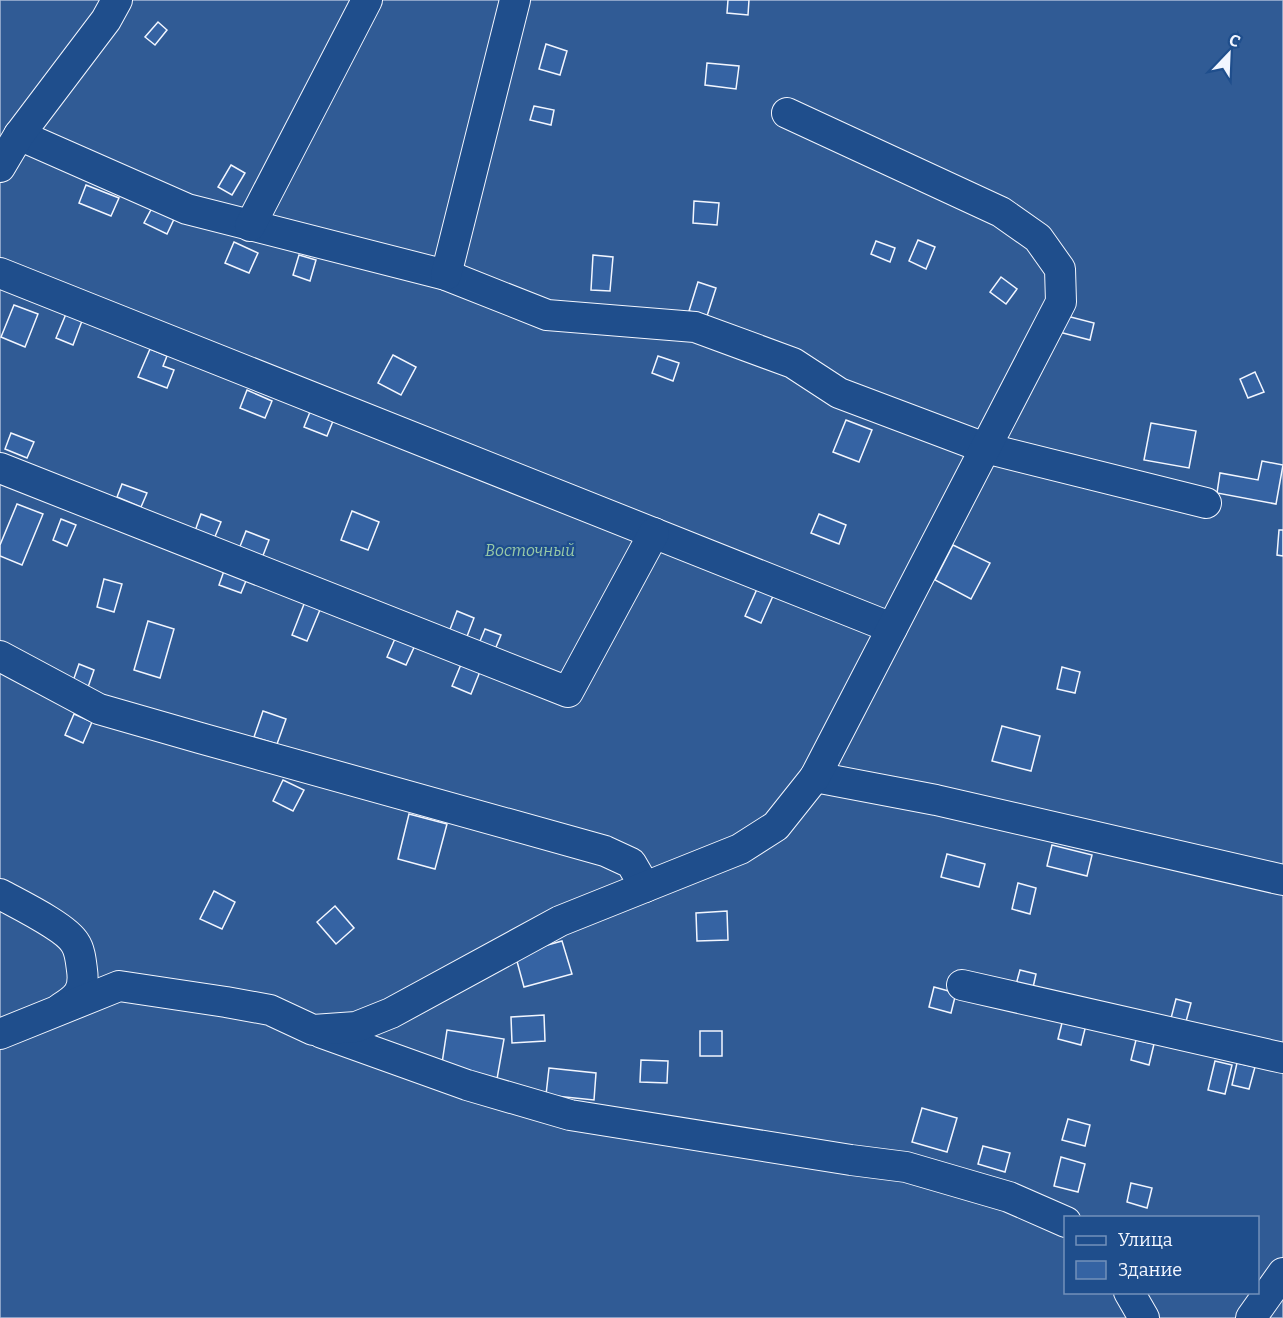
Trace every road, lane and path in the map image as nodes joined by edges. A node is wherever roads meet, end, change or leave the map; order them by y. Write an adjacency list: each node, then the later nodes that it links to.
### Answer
1 (117, 0): 5 (street)
2 (367, 0): 7 (street)
3 (515, 0): 9 (street)
4 (787, 113): 10 (street)
5 (19, 135): 6 (street); 7 (street)
6 (0, 167)
7 (250, 226): 9 (street)
8 (0, 273): 13 (street)
9 (446, 275): 10 (street)
10 (985, 448): 12 (street); 14 (street)
11 (0, 468): 13 (street)
12 (1206, 503)
13 (654, 533): 14 (street)
14 (892, 627): 16 (street)
15 (0, 656): 18 (street)
16 (814, 777): 17 (street); 18 (street)
17 (1283, 880)
18 (645, 887): 22 (street)
19 (0, 894): 21 (street)
20 (962, 985): 24 (street)
21 (59, 1010): 22 (street); 23 (street)
22 (313, 1030): 25 (street)
23 (0, 1034)
24 (1283, 1058)
25 (1064, 1222)
26 (1283, 1273): 29 (street)
27 (1130, 1294): 28 (street)
28 (1144, 1318)
29 (1251, 1318)

